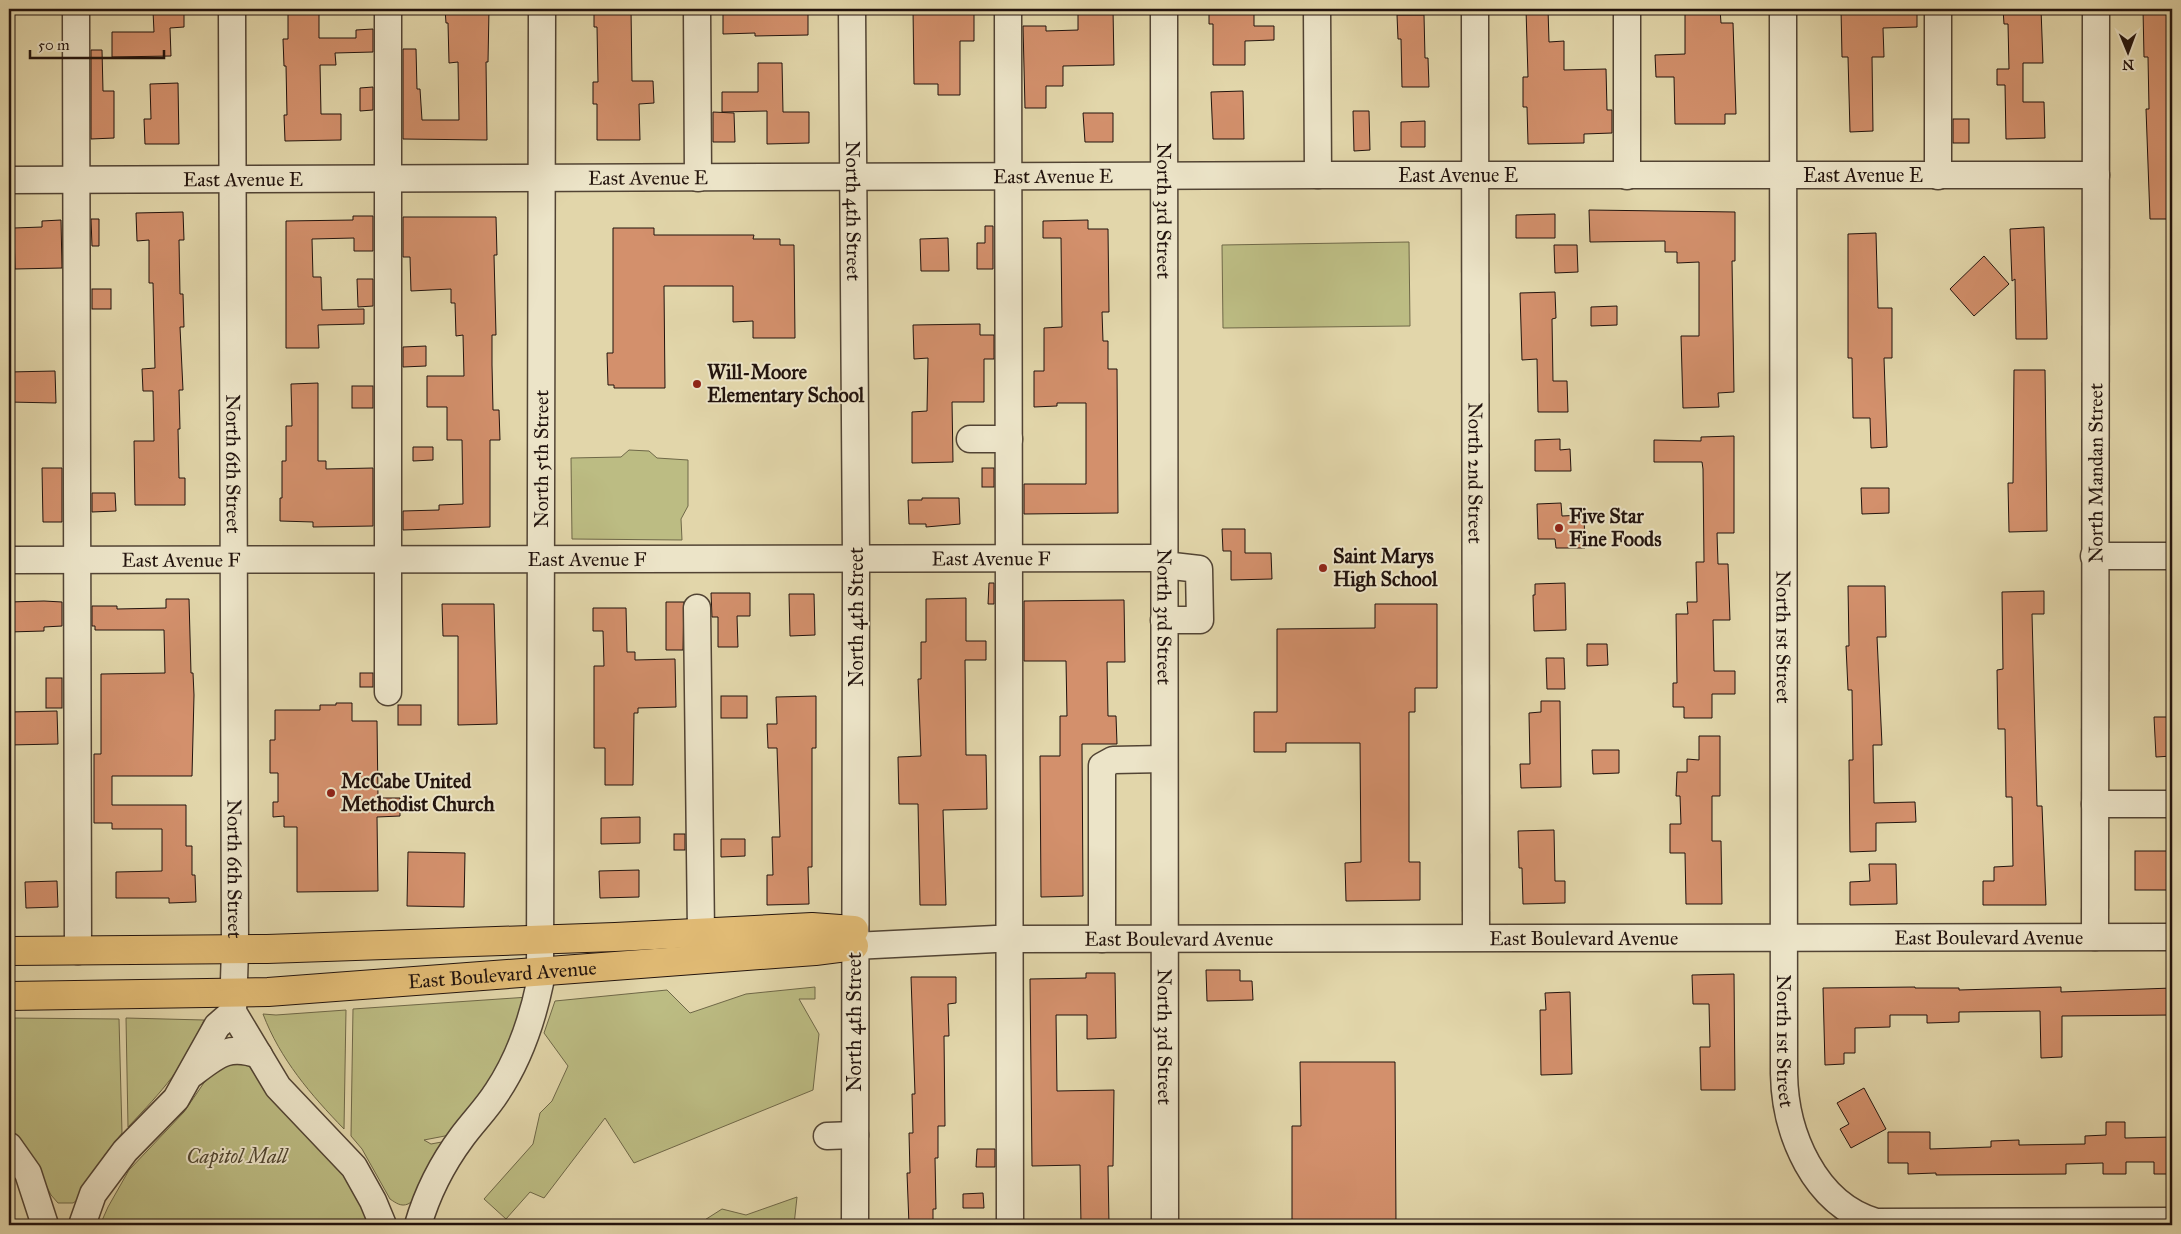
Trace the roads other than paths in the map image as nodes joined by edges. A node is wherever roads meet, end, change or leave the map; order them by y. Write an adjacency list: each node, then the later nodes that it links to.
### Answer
1 (76, 9): 26 (street)
2 (232, 9): 27 (street, North 6th Street)
3 (388, 9): 28 (street)
4 (542, 9): 24 (street, North 5th Street)
5 (698, 9): 25 (street)
6 (852, 9): 17 (street, North 4th Street)
7 (1008, 9): 18 (street)
8 (1164, 9): 19 (street, North 3rd Street)
9 (1317, 9): 15 (street)
10 (1474, 9): 20 (street, North 2nd Street)
11 (1627, 9): 21 (street)
12 (1783, 9): 23 (street, North 1st Street)
13 (1938, 9): 22 (street)
14 (2096, 9): 16 (street, North Mandan Street)
15 (1318, 175): 19 (street, East Avenue E); 20 (street, East Avenue E)
16 (2096, 175): 22 (street, East Avenue E); 32 (street, North Mandan Street)
17 (852, 176): 18 (street, East Avenue E); 25 (street, East Avenue E); 34 (street, North 4th Street)
18 (1008, 176): 19 (street, East Avenue E); 31 (street)
19 (1164, 176): 41 (street, North 3rd Street)
20 (1474, 176): 21 (street, East Avenue E); 49 (street, North 2nd Street)
21 (1627, 176): 23 (street, East Avenue E)
22 (1938, 176): 23 (street, East Avenue E)
23 (1782, 177): 50 (street, North 1st Street)
24 (542, 178): 25 (street, East Avenue E); 28 (street, East Avenue E); 38 (street, North 5th Street)
25 (698, 178)
26 (78, 179): 27 (street, East Avenue E); 29 (street, East Avenue E); 40 (street)
27 (232, 179): 28 (street, East Avenue E); 36 (street, North 6th Street)
28 (388, 179): 37 (street)
29 (9, 180)
30 (970, 439): 31 (street)
31 (1009, 439): 35 (street)
32 (2094, 556): 33 (street); 46 (street, North Mandan Street)
33 (2172, 556)
34 (856, 558): 35 (street, East Avenue F); 38 (street, East Avenue F); 53 (street, North 4th Street)
35 (1009, 558): 41 (street, East Avenue F); 54 (street)
36 (232, 559): 37 (street, East Avenue F); 40 (street, East Avenue F); 58 (street, North 6th Street)
37 (389, 559): 38 (street, East Avenue F); 44 (street)
38 (542, 559): 57 (street, North 5th Street)
39 (9, 560): 40 (street, East Avenue F)
40 (78, 560): 60 (street)
41 (1164, 562): 43 (street, North 3rd Street); 43 (street, East Avenue F)
42 (697, 608): 48 (street)
43 (1164, 620): 45 (street, North 3rd Street)
44 (388, 692)
45 (1164, 759): 55 (street); 56 (street, North 3rd Street)
46 (2095, 804): 47 (street); 51 (street, North Mandan Street)
47 (2172, 804)
48 (700, 934): 53 (main road, East Boulevard Avenue); 57 (main road, East Boulevard Avenue)
49 (1476, 937): 50 (street, East Boulevard Avenue); 56 (street, East Boulevard Avenue)
50 (1785, 937): 51 (street, East Boulevard Avenue); 70 (street, North 1st Street)
51 (2095, 937): 52 (street, East Boulevard Avenue)
52 (2172, 937)
53 (854, 938): 54 (street, East Boulevard Avenue); 61 (main road, East Boulevard Avenue); 66 (street, North 4th Street)
54 (1002, 939): 55 (street, East Boulevard Avenue); 76 (street)
55 (1102, 939): 56 (street, East Boulevard Avenue)
56 (1164, 939): 77 (street, North 3rd Street)
57 (542, 940): 58 (main road, East Boulevard Avenue); 61 (street, North 5th Street)
58 (234, 949): 60 (main road, East Boulevard Avenue); 63 (street, North 6th Street)
59 (9, 951): 60 (main road, East Boulevard Avenue)
60 (78, 951)
61 (541, 973): 63 (main road, East Boulevard Avenue); 74 (street, North 5th Street)
62 (9, 996): 63 (main road, East Boulevard Avenue)
63 (233, 1003): 64 (street); 65 (street)
64 (259, 1055): 65 (street); 73 (street)
65 (191, 1075): 72 (street)
66 (855, 1135): 67 (street); 75 (street, North 4th Street)
67 (827, 1136)
68 (9, 1146): 71 (street)
69 (2172, 1221): 70 (street)
70 (1876, 1224)
71 (46, 1225)
72 (82, 1225)
73 (382, 1225)
74 (418, 1225)
75 (854, 1225)
76 (1010, 1225)
77 (1165, 1225)

